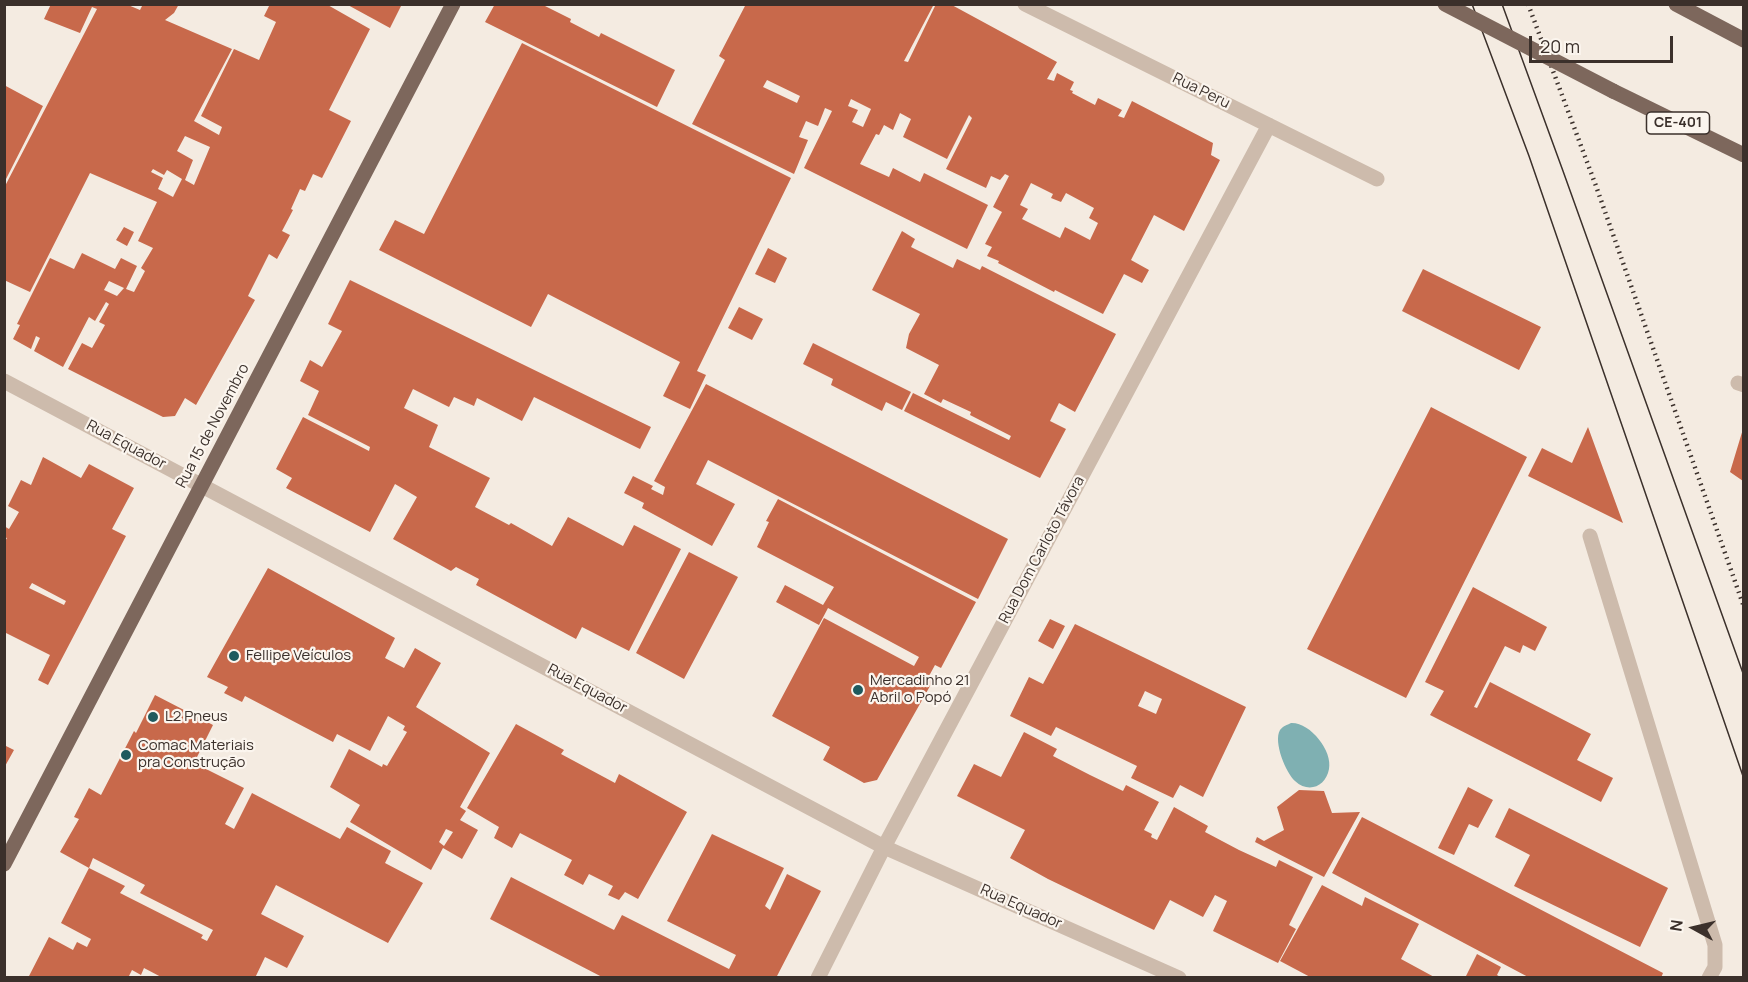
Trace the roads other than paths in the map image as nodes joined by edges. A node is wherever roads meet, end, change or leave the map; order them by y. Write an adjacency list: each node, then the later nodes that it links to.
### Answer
1 (453, 4): 10 (main road, Rua 15 de Novembro)
2 (1025, 4): 6 (street, Rua Peru)
3 (1445, 4): 7 (main road, CE-401, bridge)
4 (1676, 4): 5 (main road)
5 (1743, 40)
6 (1269, 125): 8 (street, Rua Peru); 12 (street, Rua Dom Carloto Távora)
7 (1743, 155)
8 (1377, 179)
9 (4, 381): 10 (street, Rua Equador)
10 (202, 485): 12 (street, Rua Equador); 13 (main road, Rua 15 de Novembro)
11 (1590, 536): 14 (street)
12 (884, 847): 15 (street, Rua Dom Carloto Távora); 16 (street, Rua Equador)
13 (4, 864)
14 (1712, 972)
15 (818, 978)
16 (1179, 978)

